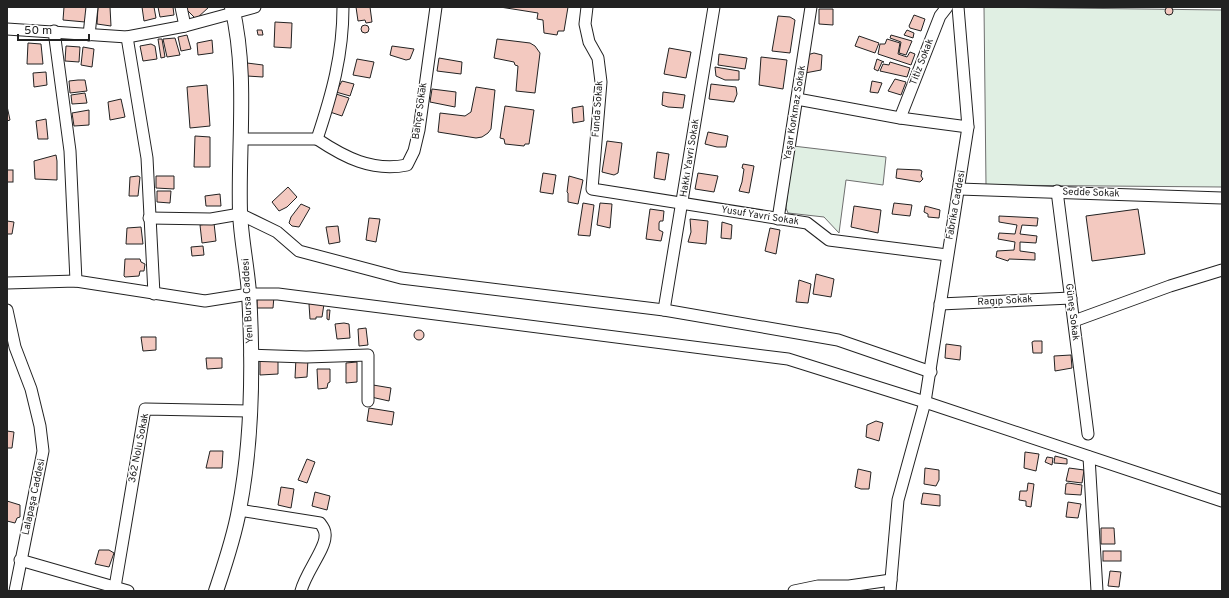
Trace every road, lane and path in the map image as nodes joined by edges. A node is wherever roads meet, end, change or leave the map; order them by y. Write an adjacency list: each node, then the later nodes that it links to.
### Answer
1 (92, 7): 15 (street)
2 (181, 7): 12 (street)
3 (254, 7): 11 (street)
4 (343, 7): 21 (street)
5 (436, 7): 21 (street, Bahçe Sokak)
6 (588, 7): 22 (street, Funda Sokak)
7 (714, 7): 26 (street, Hakkı Yavri Sokak)
8 (811, 7): 17 (street, Yaşar Korkmaz Sokak)
9 (947, 7): 18 (street, Titiz Sokak)
10 (958, 7): 19 (street, Fabrika Caddesi)
11 (233, 10): 12 (street); 20 (main road, Yeni Bursa Caddesi)
12 (185, 26): 16 (street)
13 (7, 29): 14 (street)
14 (54, 31): 15 (street); 32 (street)
15 (90, 34): 16 (street)
16 (127, 37): 28 (street)
17 (797, 99): 18 (street); 29 (street, Yaşar Korkmaz Sokak)
18 (900, 118): 19 (street)
19 (968, 127): 23 (street, Fabrika Caddesi)
20 (240, 139): 21 (street); 27 (main road, Yeni Bursa Caddesi)
21 (317, 139)
22 (592, 189): 26 (street, Yusuf Yavri Sokak)
23 (959, 189): 24 (street, Sedde Sokak); 30 (street, Fabrika Caddesi)
24 (1057, 191): 25 (street, Sedde Sokak); 36 (street, Güneş Sokak)
25 (1222, 198)
26 (683, 204): 29 (street, Yusuf Yavri Sokak); 39 (street, Hakkı Yavri Sokak)
27 (240, 214): 28 (street); 35 (main road, Yeni Bursa Caddesi); 39 (street)
28 (149, 218): 34 (street)
29 (778, 219): 30 (street, Yusuf Yavri Sokak)
30 (947, 255): 37 (street, Fabrika Caddesi)
31 (1222, 270): 40 (street)
32 (76, 281): 33 (street); 34 (street)
33 (7, 282)
34 (154, 294): 35 (street)
35 (249, 294): 41 (main road, Yeni Bursa Caddesi); 44 (street)
36 (1070, 298): 37 (street, Ragıp Sokak); 40 (street, Güneş Sokak)
37 (940, 304): 42 (street, Fabrika Caddesi)
38 (7, 310): 50 (street, Lalapaşa Caddesi)
39 (664, 310): 42 (street)
40 (1074, 321): 46 (street, Güneş Sokak)
41 (250, 355): 43 (street); 45 (main road, Yeni Bursa Caddesi)
42 (931, 372): 44 (street, Fabrika Caddesi)
43 (368, 401)
44 (925, 402): 47 (street); 51 (street, Fabrika Caddesi)
45 (249, 412): 49 (main road, Yeni Bursa Caddesi); 52 (street, 362 Nolu Sokak)
46 (1088, 434)
47 (1089, 457): 48 (street); 58 (street)
48 (1222, 501)
49 (239, 510): 55 (main road, Yeni Bursa Caddesi); 56 (street)
50 (20, 560): 52 (street); 53 (street, Lalapaşa Caddesi)
51 (891, 586): 57 (street)
52 (115, 587): 54 (street)
53 (15, 591)
54 (128, 591)
55 (216, 591)
56 (301, 591)
57 (794, 591)
58 (1098, 591)

